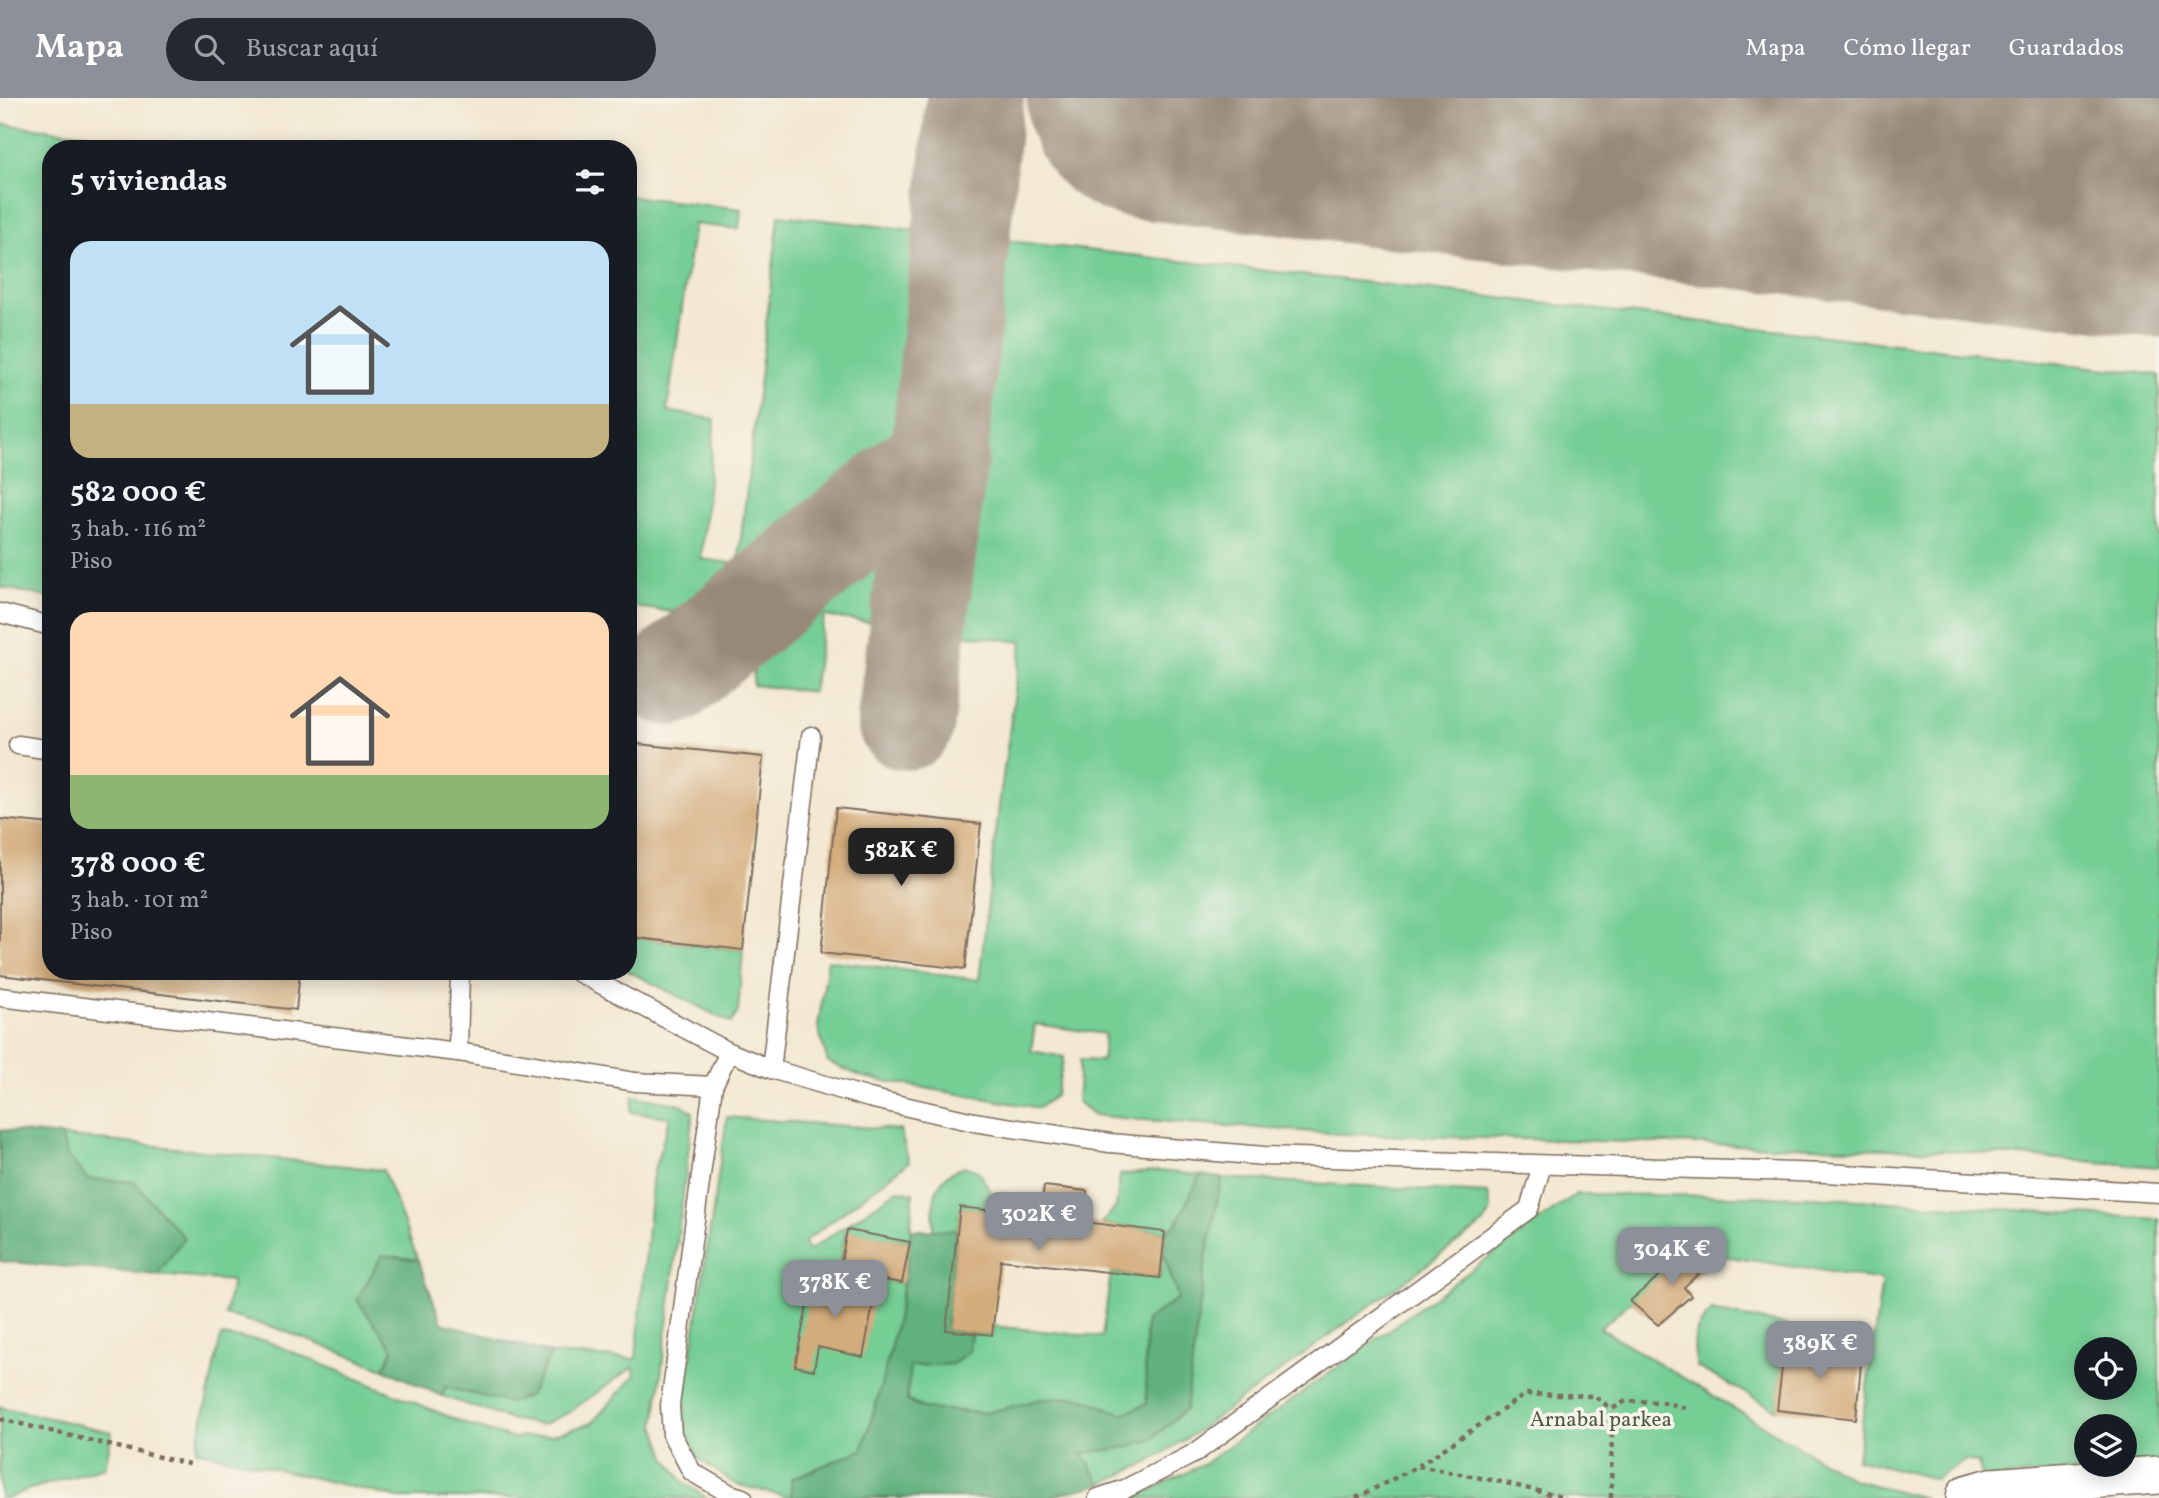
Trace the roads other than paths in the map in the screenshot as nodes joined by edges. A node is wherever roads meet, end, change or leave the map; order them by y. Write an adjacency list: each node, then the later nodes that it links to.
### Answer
1 (0, 613): 2 (lane)
2 (42, 624)
3 (811, 736): 11 (lane)
4 (18, 745): 5 (lane)
5 (42, 749)
6 (460, 980): 9 (lane)
7 (593, 980): 10 (lane)
8 (0, 997): 9 (lane)
9 (458, 1052): 12 (lane)
10 (729, 1052): 11 (lane); 12 (lane)
11 (771, 1069): 13 (lane)
12 (713, 1086): 16 (lane)
13 (1542, 1165): 14 (lane); 17 (lane)
14 (2159, 1193)
15 (2159, 1475): 18 (street)
16 (743, 1498)
17 (1098, 1498)
18 (1965, 1498)

